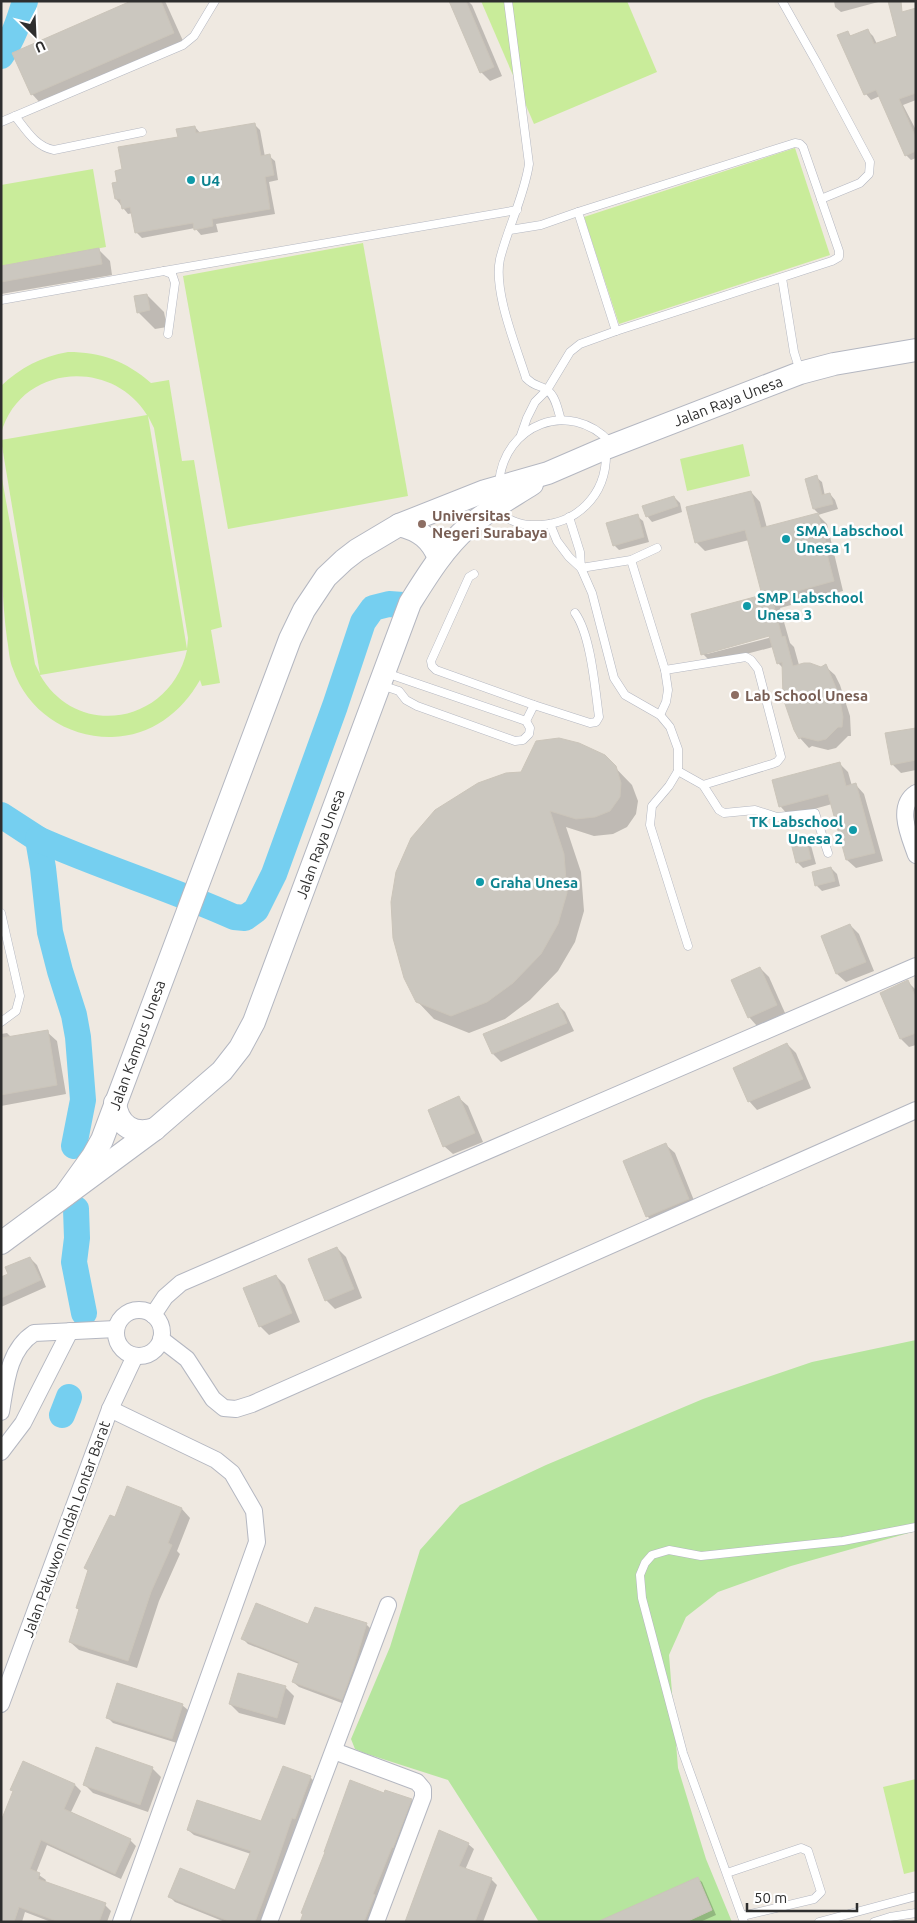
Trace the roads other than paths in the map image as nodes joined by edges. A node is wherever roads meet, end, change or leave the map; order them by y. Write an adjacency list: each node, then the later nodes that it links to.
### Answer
1 (215, 1): 4 (lane)
2 (508, 1): 8 (lane)
3 (782, 1): 7 (lane)
4 (15, 116): 5 (lane); 6 (lane)
5 (1, 122)
6 (142, 132)
7 (821, 199): 9 (lane); 12 (lane)
8 (517, 210): 10 (lane); 11 (lane)
9 (578, 212): 10 (lane); 14 (lane)
10 (510, 230): 18 (lane)
11 (164, 271): 13 (lane); 15 (lane)
12 (782, 278): 14 (lane); 17 (lane)
13 (1, 300)
14 (616, 331): 18 (lane)
15 (168, 334)
16 (916, 350): 17 (main road, Jalan Raya Unesa)
17 (800, 373): 21 (main road, Jalan Raya Unesa)
18 (547, 390): 19 (lane); 20 (lane)
19 (561, 420): 20 (lane); 21 (lane)
20 (521, 436): 23 (lane)
21 (610, 447): 22 (main road, Jalan Raya Unesa); 25 (lane)
22 (548, 473): 23 (main road, Jalan Raya Unesa); 24 (main road, Jalan Raya Unesa)
23 (499, 486): 27 (main road, Jalan Raya Unesa)
24 (492, 509): 26 (lane); 29 (main road, Jalan Raya Unesa)
25 (569, 517): 26 (lane); 31 (lane)
26 (550, 524): 31 (lane)
27 (399, 525): 29 (main road); 44 (main road, Jalan Raya Unesa)
28 (657, 548): 30 (lane)
29 (439, 558): 35 (main road, Jalan Raya Unesa)
30 (631, 560): 31 (lane); 34 (lane)
31 (581, 568): 37 (lane)
32 (474, 574): 36 (lane)
33 (575, 613): 36 (lane)
34 (665, 670): 37 (lane); 40 (lane)
35 (382, 678): 38 (lane); 38 (lane); 51 (main road, Jalan Raya Unesa)
36 (534, 705): 38 (lane)
37 (660, 715): 39 (lane)
38 (526, 721)
39 (678, 771): 40 (lane); 46 (lane)
40 (703, 785): 42 (lane)
41 (916, 793): 43 (street)
42 (828, 853)
43 (916, 855)
44 (192, 898): 49 (main road, Jalan Kampus Unesa)
45 (1, 912): 48 (lane)
46 (688, 946)
47 (916, 966): 54 (street)
48 (1, 1022)
49 (115, 1104): 51 (main road); 52 (main road, Jalan Kampus Unesa)
50 (916, 1110): 57 (street)
51 (155, 1129): 52 (main road, Jalan Raya Unesa)
52 (65, 1195): 53 (main road, Jalan Raya Unesa)
53 (1, 1243)
54 (153, 1316): 55 (street); 57 (street)
55 (116, 1329): 56 (street); 58 (street)
56 (70, 1331): 59 (street); 62 (street)
57 (161, 1339): 58 (street)
58 (135, 1356): 60 (street, Jalan Pakuwon Indah Lontar Barat)
59 (4, 1380): 61 (street)
60 (110, 1409): 65 (street, Jalan Pakuwon Indah Lontar Barat); 71 (street)
61 (1, 1412)
62 (1, 1452)
63 (916, 1526): 67 (lane)
64 (388, 1605): 66 (street)
65 (1, 1704)
66 (334, 1751): 72 (street); 73 (street)
67 (726, 1873): 70 (lane); 70 (lane)
68 (916, 1896): 74 (lane)
69 (916, 1913): 75 (lane)
70 (743, 1919)
71 (121, 1922)
72 (269, 1922)
73 (376, 1922)
74 (820, 1922)
75 (874, 1922)

